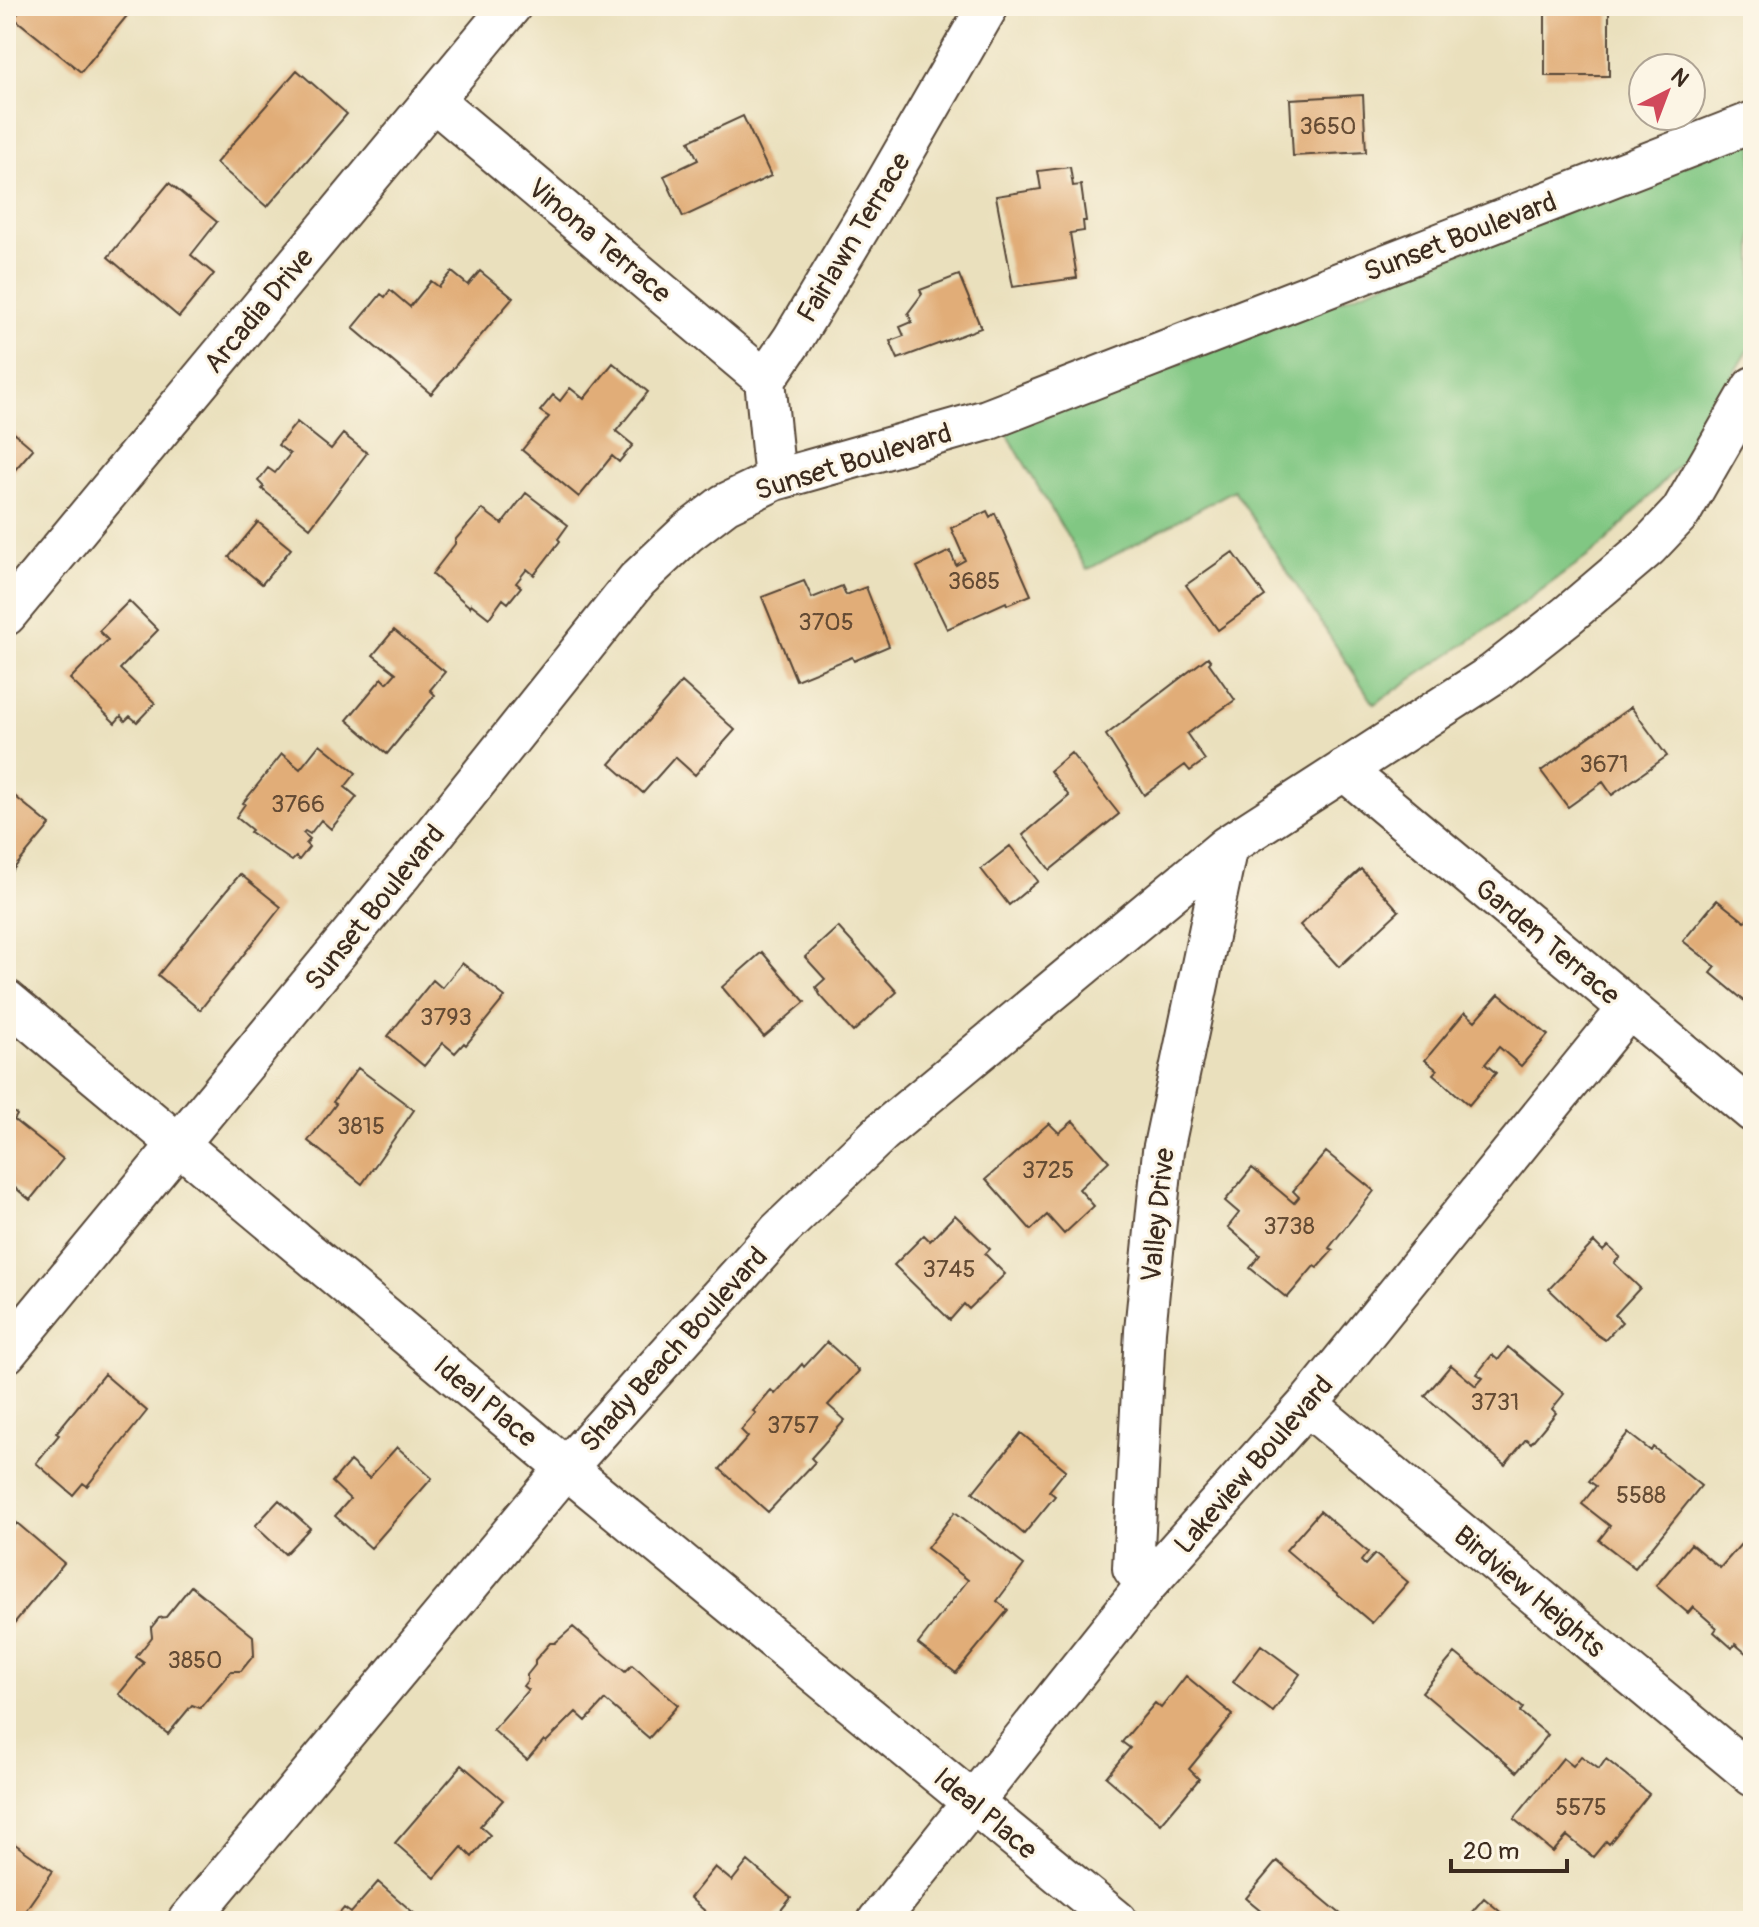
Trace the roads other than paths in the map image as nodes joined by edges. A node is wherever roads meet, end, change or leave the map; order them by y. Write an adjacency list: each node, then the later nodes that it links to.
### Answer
1 (511, 6): 3 (street, Arcadia Drive)
2 (988, 6): 5 (street, Fairlawn Terrace)
3 (434, 101): 5 (street, Vinona Terrace); 8 (street, Arcadia Drive)
4 (1753, 122): 7 (street, Sunset Boulevard)
5 (765, 380): 7 (street)
6 (1753, 387): 9 (street)
7 (775, 480): 14 (street, Sunset Boulevard)
8 (6, 615)
9 (1344, 770): 10 (street, Shady Beach Boulevard); 12 (street, Garden Terrace)
10 (1227, 846): 17 (street, Shady Beach Boulevard); 18 (street, Valley Drive)
11 (6, 1000): 14 (street, Ideal Place)
12 (1629, 1008): 13 (street, Garden Terrace); 16 (street, Lakeview Boulevard)
13 (1753, 1112)
14 (178, 1146): 15 (street, Sunset Boulevard); 17 (street, Ideal Place)
15 (6, 1353)
16 (1307, 1405): 18 (street, Lakeview Boulevard); 19 (street, Birdview Heights)
17 (566, 1468): 20 (street, Ideal Place); 21 (street, Shady Beach Boulevard)
18 (1146, 1585): 20 (street, Lakeview Boulevard)
19 (1753, 1776)
20 (974, 1802): 22 (street, Lakeview Boulevard); 23 (street, Ideal Place)
21 (188, 1921)
22 (878, 1921)
23 (1117, 1921)

